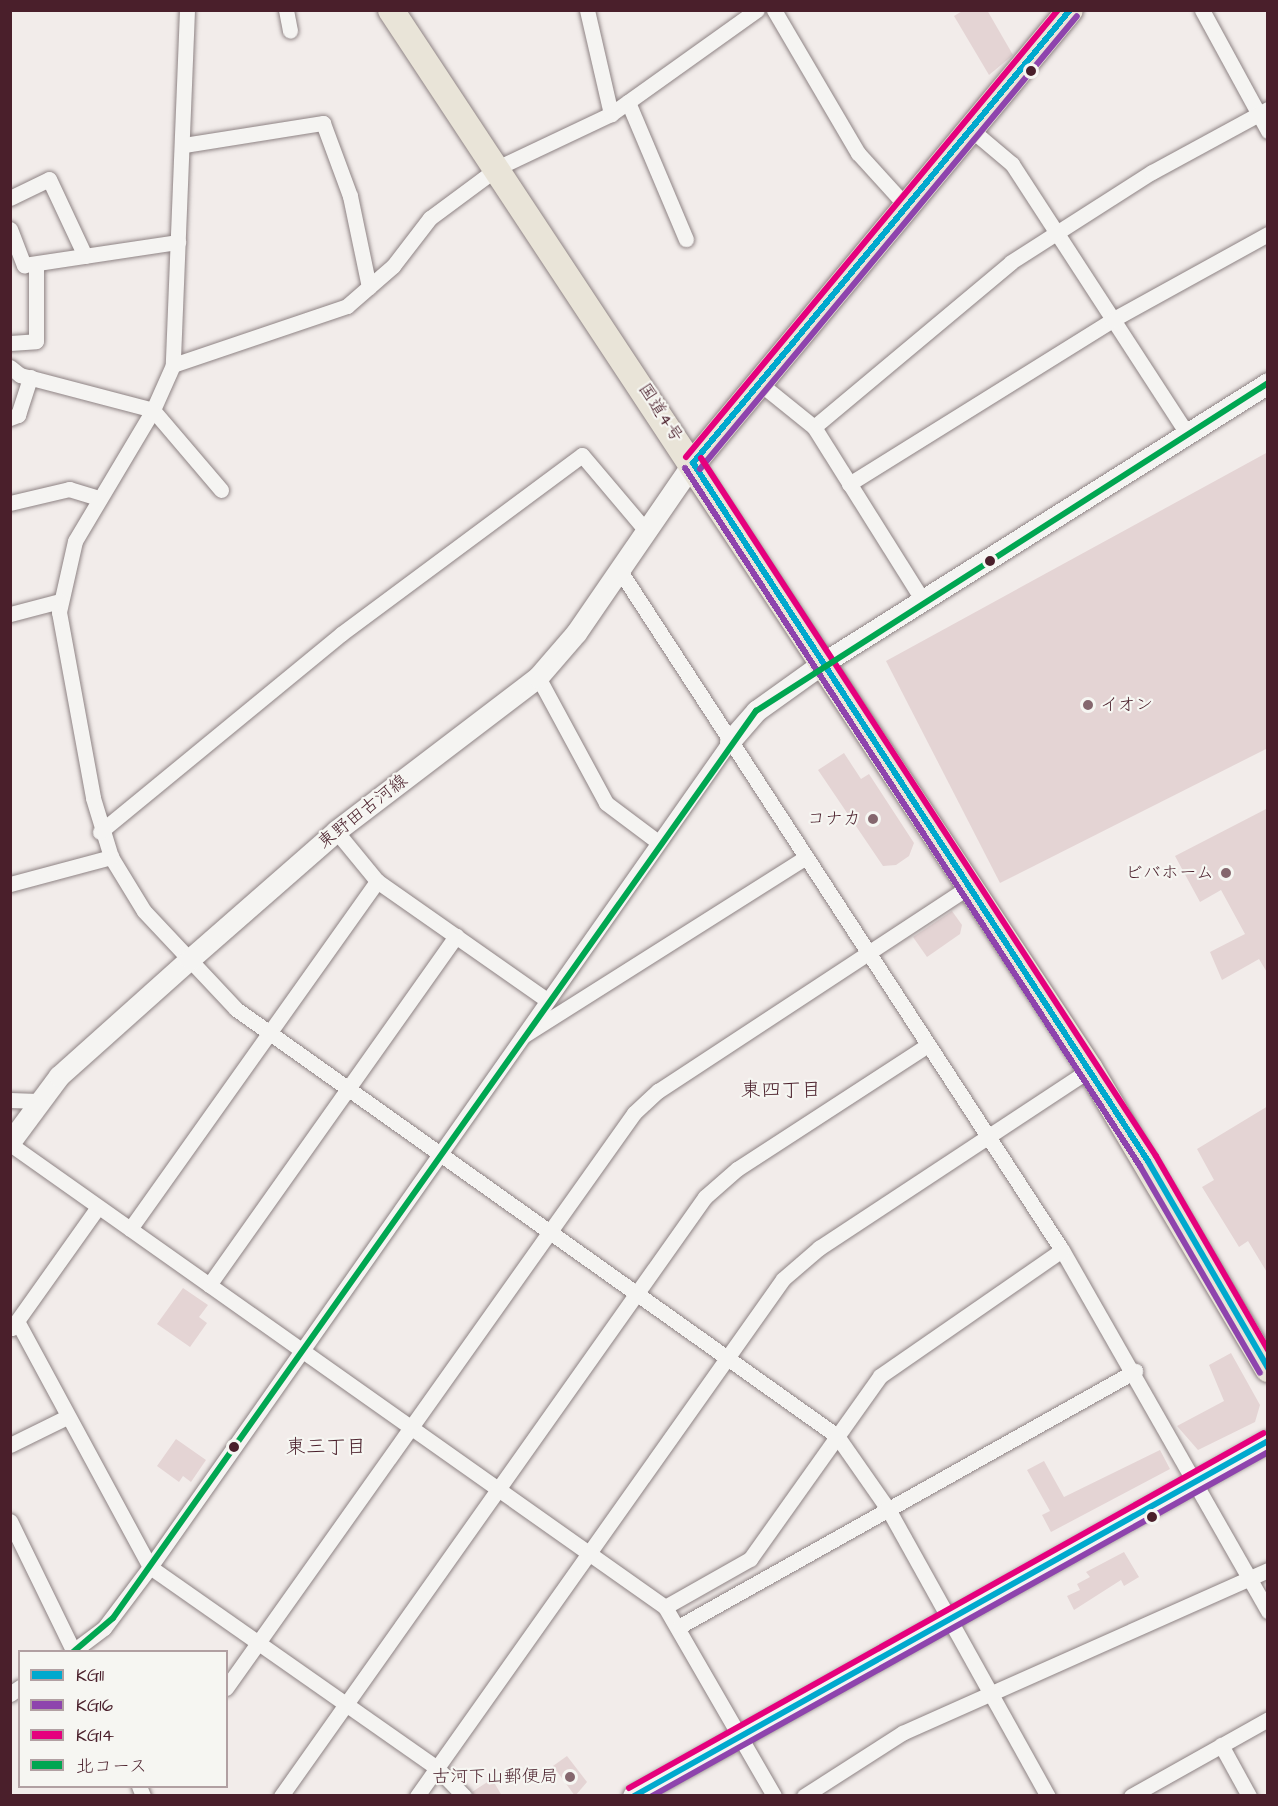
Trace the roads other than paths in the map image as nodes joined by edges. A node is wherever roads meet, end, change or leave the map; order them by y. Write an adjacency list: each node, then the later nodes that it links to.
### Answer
1 (187, 10): 15 (street)
2 (286, 10): 9 (street)
3 (391, 10): 16 (highway, 国道4号)
4 (587, 10): 12 (street)
5 (757, 10): 10 (street)
6 (774, 10): 18 (street)
7 (1070, 10): 14 (highway)
8 (1202, 10): 11 (street)
9 (290, 31)
10 (628, 102): 12 (street); 22 (street)
11 (1263, 112): 13 (street); 20 (street)
12 (611, 114): 16 (street)
13 (1268, 130)
14 (974, 132): 18 (highway); 20 (street)
15 (184, 146): 23 (street); 26 (street)
16 (499, 166): 26 (street); 38 (highway, 国道4号)
17 (10, 198): 24 (street)
18 (908, 207): 32 (highway)
19 (10, 229): 25 (street)
20 (1057, 231): 27 (street); 36 (street)
21 (1268, 234): 27 (street)
22 (686, 239)
23 (178, 242): 24 (street); 29 (street)
24 (85, 256): 25 (street)
25 (36, 264): 28 (street)
26 (369, 287): 29 (street)
27 (1112, 320): 37 (street); 39 (street)
28 (10, 343)
29 (173, 364): 34 (street)
30 (10, 368): 31 (street)
31 (30, 377): 34 (street); 35 (street)
32 (757, 381): 36 (street); 38 (highway)
33 (1268, 383): 37 (street)
34 (153, 410): 40 (street); 41 (street)
35 (10, 418)
36 (814, 427): 39 (street)
37 (1187, 433): 46 (street)
38 (693, 463): 43 (street, 東野田古河線); 48 (highway, 国道4号)
39 (849, 484): 46 (street)
40 (221, 490)
41 (98, 498): 42 (street); 45 (street)
42 (10, 503)
43 (647, 532): 44 (street, 東野田古河線); 51 (street)
44 (620, 571): 49 (street, 東野田古河線); 50 (street)
45 (60, 601): 47 (street); 51 (street)
46 (923, 601): 48 (street)
47 (10, 614)
48 (823, 663): 50 (street); 58 (highway, 国道4号)
49 (538, 677): 52 (street, 東野田古河線); 53 (street)
50 (730, 741): 53 (street); 55 (street)
51 (100, 831): 54 (street)
52 (336, 831): 56 (street); 61 (street, 東野田古河線)
53 (658, 842): 62 (street)
54 (111, 856): 57 (street); 61 (street)
55 (806, 858): 60 (street); 64 (street)
56 (377, 881): 59 (street); 63 (street)
57 (10, 884)
58 (969, 887): 60 (street); 66 (highway, 国道4号)
59 (456, 936): 62 (street); 67 (street)
60 (868, 953): 65 (street); 75 (street)
61 (190, 959): 63 (street); 69 (street, 東野田古河線)
62 (546, 1000): 64 (street)
63 (270, 1032): 67 (street); 74 (street)
64 (520, 1037): 72 (street)
65 (928, 1045): 70 (street); 78 (street)
66 (1090, 1070): 70 (street); 82 (highway, 国道4号)
67 (347, 1090): 72 (street); 77 (street)
68 (10, 1100): 69 (street)
69 (38, 1101): 71 (street, 東野田古河線)
70 (988, 1138): 76 (street); 81 (street)
71 (10, 1143): 73 (street)
72 (439, 1154): 75 (street); 80 (street)
73 (98, 1207): 74 (street); 79 (street)
74 (130, 1229): 77 (street)
75 (549, 1232): 78 (street); 85 (street)
76 (1062, 1250): 83 (street); 86 (street)
77 (209, 1285): 80 (street)
78 (636, 1295): 81 (street); 90 (street)
79 (14, 1325): 84 (street)
80 (301, 1350): 85 (street); 94 (street)
81 (728, 1359): 86 (street); 93 (street)
82 (1268, 1369)
83 (1135, 1371): 89 (street); 91 (street)
84 (67, 1417): 88 (street); 94 (street)
85 (410, 1428): 90 (street); 101 (street)
86 (837, 1436): 91 (street); 97 (street)
87 (1268, 1441): 89 (street)
88 (10, 1445)
89 (1195, 1482): 96 (street); 99 (street)
90 (499, 1488): 93 (street); 106 (street)
91 (888, 1509): 99 (street); 100 (street)
92 (10, 1521): 102 (street)
93 (588, 1553): 97 (street); 110 (street)
94 (150, 1567): 101 (street); 103 (street)
95 (1268, 1570): 96 (street)
96 (1250, 1578): 98 (street); 105 (street)
97 (665, 1607): 100 (street)
98 (1268, 1611)
99 (949, 1618): 105 (street); 108 (street)
100 (680, 1626): 108 (street)
101 (258, 1643): 104 (street); 106 (street)
102 (73, 1650)
103 (74, 1650)
104 (228, 1685)
105 (990, 1693): 116 (street); 117 (street)
106 (346, 1705): 110 (street); 111 (street)
107 (1268, 1719): 109 (street)
108 (740, 1735): 114 (street); 115 (street)
109 (1221, 1745): 118 (street); 119 (street)
110 (437, 1768): 112 (street); 113 (street)
111 (281, 1796)
112 (417, 1796)
113 (464, 1796)
114 (633, 1796)
115 (774, 1796)
116 (804, 1796)
117 (1048, 1796)
118 (1131, 1796)
119 (1250, 1796)

